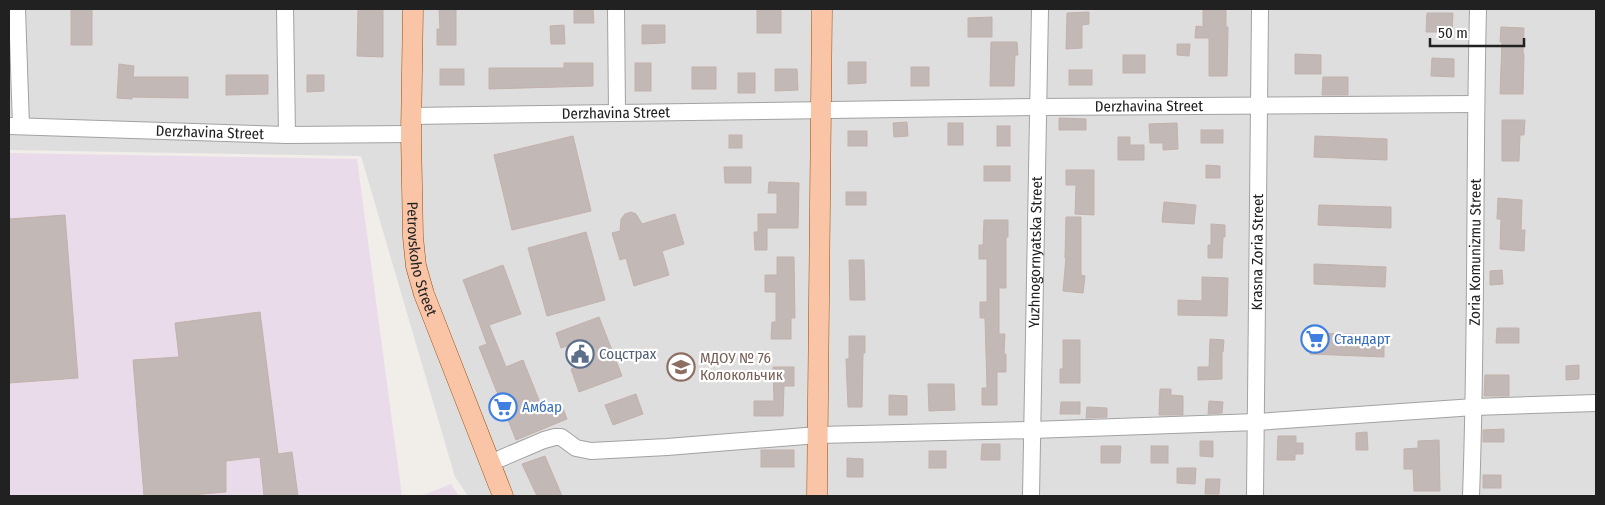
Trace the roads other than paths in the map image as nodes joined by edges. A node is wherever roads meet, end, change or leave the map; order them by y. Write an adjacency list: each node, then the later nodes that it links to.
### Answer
1 (17, 9): 15 (street)
2 (286, 9): 16 (street)
3 (413, 9): 14 (main road, Petrovskoho Street)
4 (616, 9): 13 (street)
5 (822, 9): 12 (main road)
6 (1040, 9): 11 (street, Yuzhnogornyatska Street)
7 (1260, 9): 9 (street, Krasna Zoria Street)
8 (1478, 9): 10 (street, Zoria Komunizmu Street)
9 (1259, 104): 10 (street, Derzhavina Street); 11 (street, Derzhavina Street); 19 (street, Krasna Zoria Street)
10 (1475, 104): 18 (street, Zoria Komunizmu Street)
11 (1038, 107): 12 (street, Derzhavina Street); 20 (street, Yuzhnogornyatska Street)
12 (821, 110): 13 (street, Derzhavina Street); 21 (main road)
13 (617, 112): 14 (street, Derzhavina Street)
14 (411, 125): 16 (street, Derzhavina Street); 22 (main road, Petrovskoho Street)
15 (15, 126): 16 (street, Derzhavina Street)
16 (287, 135)
17 (1596, 403): 18 (street)
18 (1474, 406): 19 (street); 27 (street, Zoria Komunizmu Street)
19 (1257, 422): 20 (street); 26 (street, Krasna Zoria Street)
20 (1032, 430): 21 (street); 25 (street, Yuzhnogornyatska Street)
21 (818, 435): 22 (street); 24 (main road)
22 (490, 463): 23 (main road, Petrovskoho Street)
23 (503, 496)
24 (817, 496)
25 (1032, 496)
26 (1255, 496)
27 (1471, 496)

